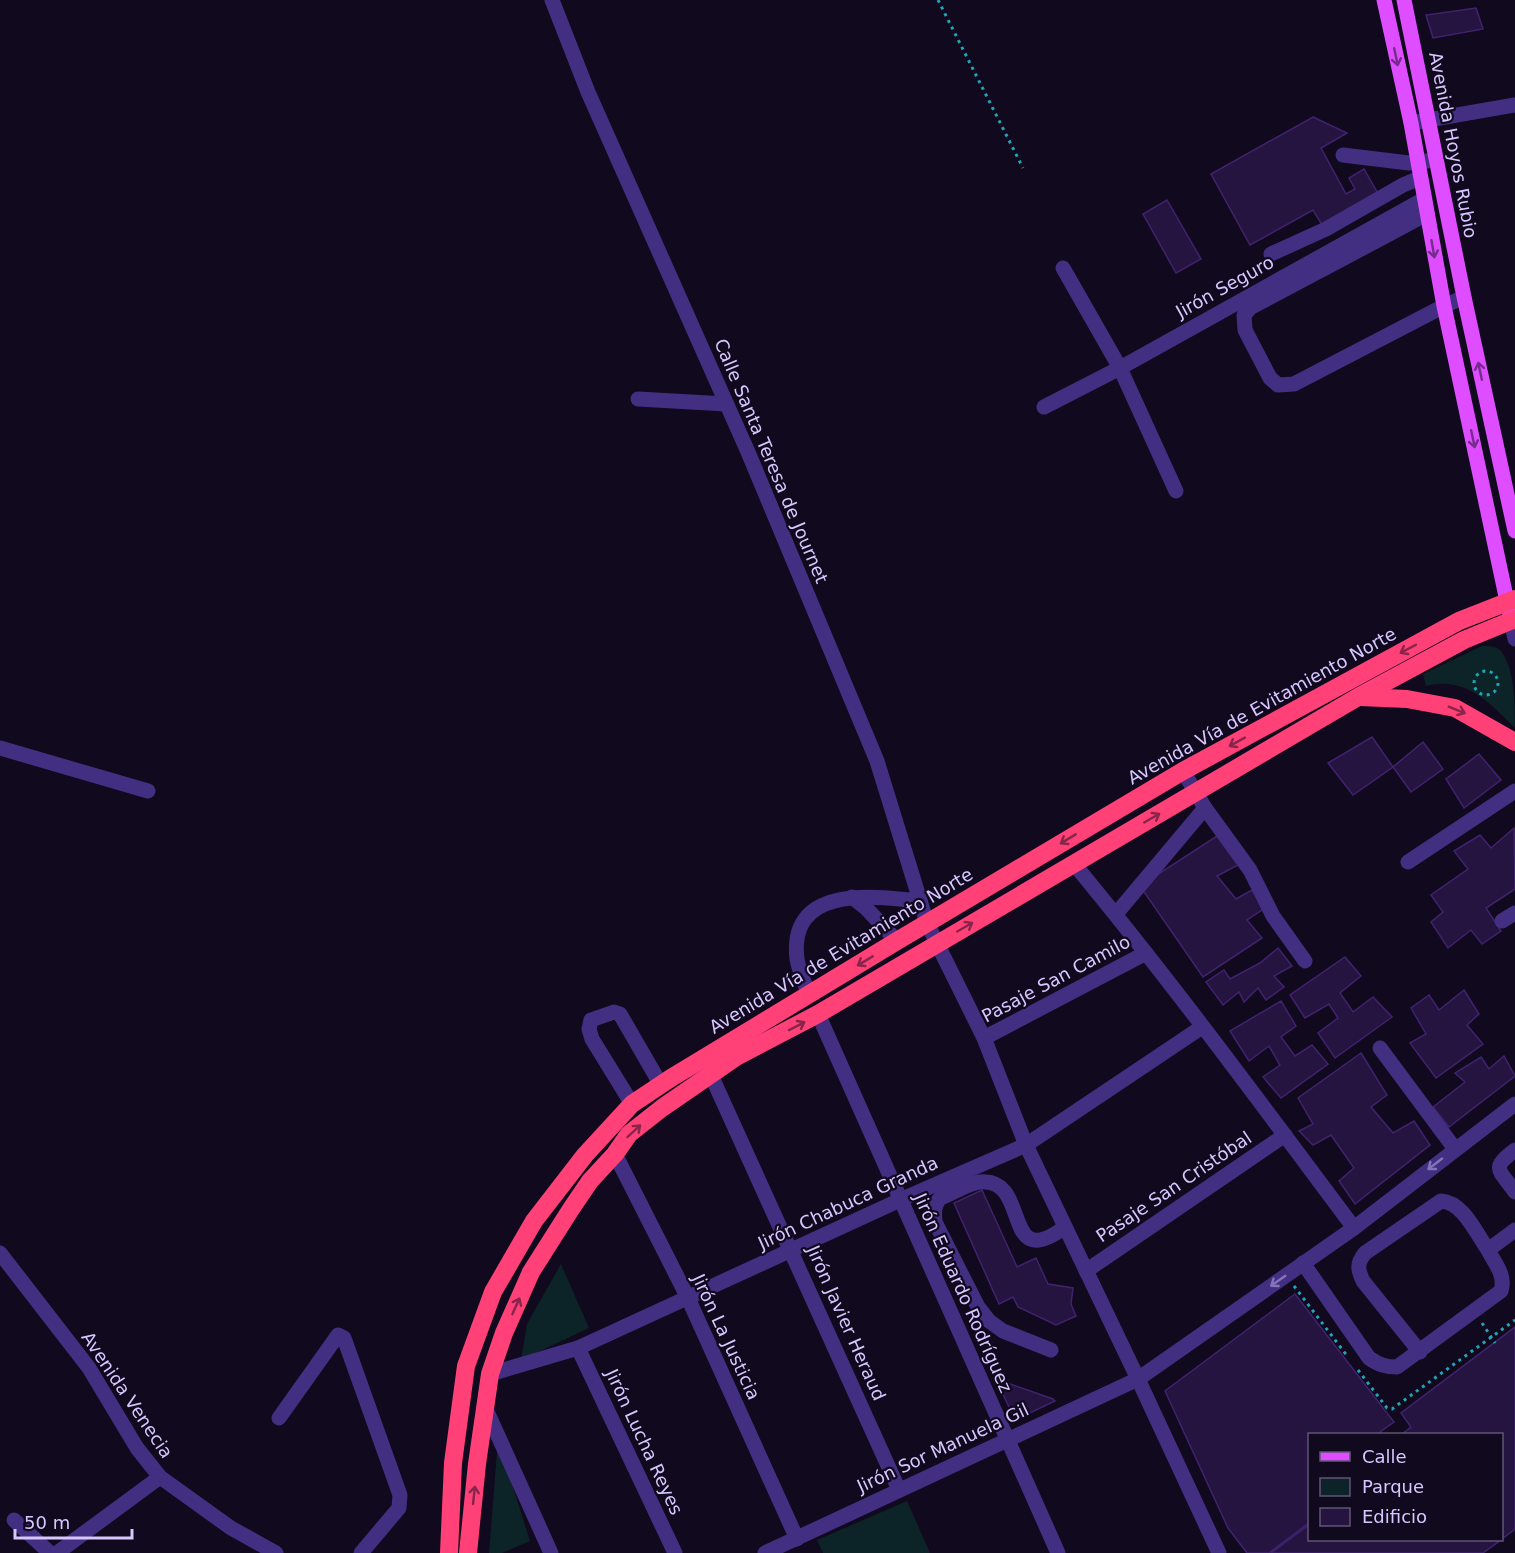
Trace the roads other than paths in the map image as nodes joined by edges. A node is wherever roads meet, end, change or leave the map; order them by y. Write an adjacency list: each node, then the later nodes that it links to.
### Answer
1 (552, 0): 18 (street, Calle Santa Teresa de Journet)
2 (1384, 0): 6 (main road, Avenida Hoyos Rubio, one-way to 6)
3 (1404, 0): 5 (main road, Avenida Hoyos Rubio)
4 (1515, 105): 5 (street)
5 (1428, 120): 6 (street); 8 (main road, Avenida Hoyos Rubio)
6 (1411, 123): 9 (main road, Avenida Hoyos Rubio)
7 (1343, 155): 9 (street)
8 (1436, 160): 9 (street); 14 (main road, Avenida Hoyos Rubio)
9 (1419, 171): 10 (main road, Avenida Hoyos Rubio); 12 (street)
10 (1424, 198): 11 (main road, Avenida Hoyos Rubio); 16 (street, Jirón Seguro)
11 (1427, 214): 15 (main road, Avenida Hoyos Rubio, one-way to 15); 15 (street)
12 (1271, 254)
13 (1063, 268): 16 (street)
14 (1464, 297): 15 (street); 20 (main road, Avenida Hoyos Rubio, one-way to 14)
15 (1444, 306): 23 (main road, Avenida Hoyos Rubio, one-way to 23)
16 (1120, 368): 19 (street, Jirón Seguro); 21 (street)
17 (638, 399): 18 (street)
18 (726, 404): 35 (street, Calle Santa Teresa de Journet)
19 (1044, 407)
20 (1510, 489): 22 (main road, Avenida Hoyos Rubio)
21 (1176, 491)
22 (1515, 531)
23 (1512, 610): 24 (street, Avenida Hoyos Rubio); 25 (highway, Avenida Vía de Evitamiento Norte); 28 (highway, Avenida Vía de Evitamiento Norte, one-way to 28)
24 (1515, 639)
25 (1358, 697): 26 (highway, one-way to 26); 31 (highway, Avenida Vía de Evitamiento Norte)
26 (1515, 742)
27 (0, 748): 29 (street)
28 (1183, 771): 31 (street); 37 (highway, Avenida Vía de Evitamiento Norte, one-way to 37)
29 (148, 790)
30 (1515, 791): 32 (street)
31 (1200, 801): 33 (highway, Avenida Vía de Evitamiento Norte, one-way to 31); 36 (street); 41 (street)
32 (1408, 862)
33 (1074, 864): 36 (street); 39 (highway, Avenida Vía de Evitamiento Norte, one-way to 33)
34 (852, 897): 35 (street); 38 (street); 42 (street)
35 (920, 901): 37 (street, Calle Santa Teresa de Journet)
36 (1116, 914): 40 (street)
37 (927, 923): 38 (highway, Avenida Vía de Evitamiento Norte); 39 (street, Calle Santa Teresa de Journet)
38 (897, 941): 42 (highway, Avenida Vía de Evitamiento Norte, one-way to 42)
39 (937, 944): 43 (highway, Avenida Vía de Evitamiento Norte); 45 (street, Calle Santa Teresa de Journet)
40 (1146, 953): 44 (street); 45 (street, Pasaje San Camilo)
41 (1305, 961)
42 (809, 995): 48 (highway, Avenida Vía de Evitamiento Norte)
43 (818, 1014): 47 (highway, Avenida Vía de Evitamiento Norte, one-way to 43); 57 (street, Jirón Eduardo Rodríguez)
44 (1202, 1027): 51 (street); 52 (street, Jirón Chabuca Granda)
45 (984, 1038): 52 (street, Calle Santa Teresa de Journet)
46 (1380, 1048): 53 (street)
47 (711, 1074): 55 (highway, Avenida Vía de Evitamiento Norte, one-way to 47); 61 (street, Jirón Javier Heraud)
48 (661, 1085): 49 (highway, Avenida Vía de Evitamiento Norte); 49 (street)
49 (632, 1104): 83 (highway, Avenida Vía de Evitamiento Norte)
50 (1515, 1104): 53 (street, Jirón Sor Manuela Gil)
51 (1285, 1135): 59 (street); 65 (street, Pasaje San Cristóbal)
52 (1026, 1145): 57 (street, Jirón Chabuca Granda); 58 (street, Calle Santa Teresa de Journet)
53 (1455, 1149): 59 (street, Jirón Sor Manuela Gil, one-way to 59)
54 (1515, 1150): 56 (street)
55 (615, 1154): 66 (street, Jirón La Justicia); 70 (highway, Avenida Vía de Evitamiento Norte, one-way to 55)
56 (1515, 1192)
57 (900, 1200): 61 (street, Jirón Chabuca Granda); 74 (street, Jirón Eduardo Rodríguez)
58 (1065, 1227): 65 (street, Calle Santa Teresa de Journet); 68 (street)
59 (1354, 1228): 64 (street, Jirón Sor Manuela Gil)
60 (1515, 1230): 62 (street)
61 (792, 1250): 66 (street, Jirón Chabuca Granda); 76 (street, Jirón Javier Heraud)
62 (1488, 1250): 69 (street); 69 (street)
63 (0, 1253): 75 (street, Avenida Venecia)
64 (1303, 1263): 69 (street); 71 (street, Jirón Sor Manuela Gil, one-way to 71)
65 (1086, 1271): 71 (street, Calle Santa Teresa de Journet)
66 (688, 1298): 67 (street, Jirón Chabuca Granda); 78 (street, Jirón La Justicia)
67 (578, 1348): 70 (street, Jirón Chabuca Granda); 86 (street, Jirón Lucha Reyes)
68 (1051, 1350)
69 (1420, 1352)
70 (490, 1374): 72 (highway, Avenida Vía de Evitamiento Norte)
71 (1138, 1379): 74 (street, Jirón Sor Manuela Gil); 89 (street, Calle Santa Teresa de Journet)
72 (485, 1407): 84 (highway, Avenida Vía de Evitamiento Norte, one-way to 72); 85 (street)
73 (279, 1418): 82 (street)
74 (1006, 1440): 76 (street, Jirón Sor Manuela Gil); 88 (street, Jirón Eduardo Rodríguez)
75 (160, 1477): 80 (street); 81 (street, Avenida Venecia)
76 (900, 1490): 78 (street, Jirón Sor Manuela Gil)
77 (14, 1520): 79 (street)
78 (797, 1539): 87 (street, Jirón Sor Manuela Gil)
79 (50, 1553)
80 (57, 1553)
81 (276, 1553)
82 (361, 1553)
83 (449, 1553)
84 (468, 1553)
85 (551, 1553)
86 (675, 1553)
87 (765, 1553)
88 (1058, 1553)
89 (1219, 1553)

